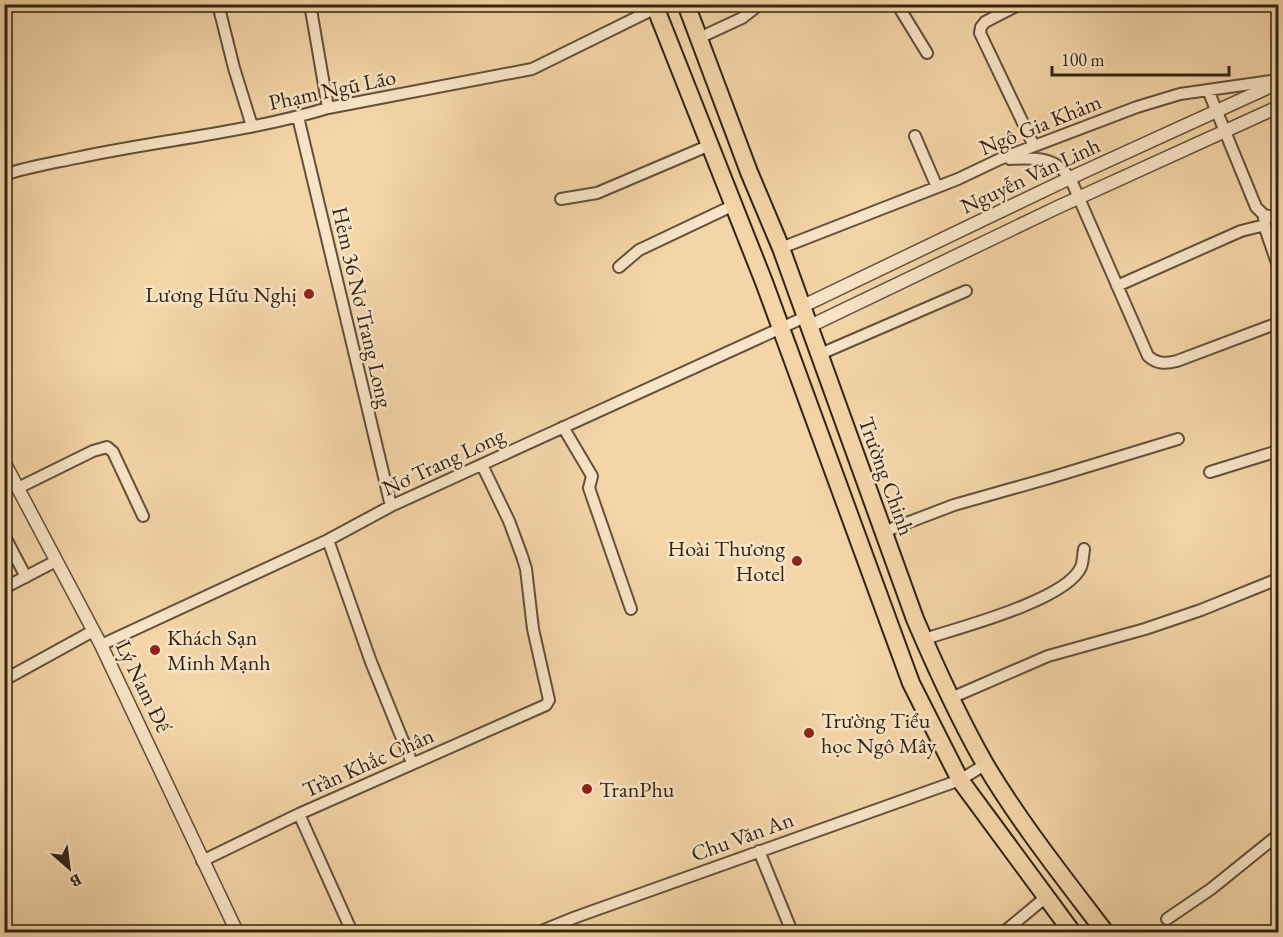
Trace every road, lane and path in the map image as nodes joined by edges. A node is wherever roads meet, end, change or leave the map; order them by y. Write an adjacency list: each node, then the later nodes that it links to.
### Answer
1 (219, 4): 16 (street)
2 (310, 4): 13 (street)
3 (686, 4): 8 (main road, Trường Chinh)
4 (760, 4): 8 (street)
5 (897, 4): 9 (street)
6 (1020, 4): 20 (street)
7 (658, 6): 13 (street, Phạm Ngũ Lão); 19 (main road)
8 (699, 38): 30 (main road, Trường Chinh)
9 (927, 53)
10 (1278, 82): 11 (street, Ngô Gia Khảm); 14 (street, Nguyễn Văn Linh)
11 (1208, 90): 14 (street); 20 (street, Ngô Gia Khảm)
12 (1278, 107): 17 (street, Nguyễn Văn Linh)
13 (328, 108): 15 (street, Phạm Ngũ Lão)
14 (1217, 111): 17 (street); 23 (street, Nguyễn Văn Linh)
15 (298, 117): 16 (street, Phạm Ngũ Lão); 46 (street, Hẻm 36 Nơ Trang Long)
16 (252, 126): 22 (street, Phạm Ngũ Lão)
17 (1225, 132): 25 (street, Nguyễn Văn Linh); 29 (street)
18 (915, 136): 24 (street)
19 (710, 145): 26 (street); 27 (main road)
20 (1034, 146): 21 (street, Ngô Gia Khảm)
21 (1000, 159): 23 (street); 24 (street, Ngô Gia Khảm)
22 (4, 175)
23 (1070, 178): 25 (street); 35 (street, Nguyễn Văn Linh)
24 (937, 187): 30 (street, Ngô Gia Khảm)
25 (1079, 198): 33 (street); 35 (street, Nguyễn Văn Linh)
26 (561, 199)
27 (734, 205): 32 (street); 37 (main road)
28 (1278, 218): 29 (street)
29 (1265, 220): 31 (street); 33 (street)
30 (781, 248): 35 (main road, Trường Chinh)
31 (1278, 266)
32 (620, 267)
33 (1118, 286): 36 (street)
34 (966, 291): 38 (street)
35 (805, 317): 37 (street, Nơ Trang Long); 38 (main road, Trường Chinh)
36 (1278, 323)
37 (781, 328): 39 (street, Nơ Trang Long); 64 (main road)
38 (818, 356): 48 (main road, Trường Chinh)
39 (563, 427): 43 (street, Nơ Trang Long); 56 (street)
40 (1178, 439): 48 (street)
41 (1278, 451): 44 (street)
42 (4, 462): 45 (street, Lý Nam Đế)
43 (482, 465): 46 (street, Nơ Trang Long); 62 (street, Trần Khắc Chân)
44 (1210, 472)
45 (18, 488): 47 (street); 52 (street, Lý Nam Đế)
46 (391, 506): 50 (street, Nơ Trang Long)
47 (143, 516)
48 (883, 531): 58 (main road, Trường Chinh)
49 (4, 534): 53 (street)
50 (328, 540): 59 (street, Nơ Trang Long); 62 (street)
51 (1084, 549): 58 (street)
52 (56, 561): 53 (street); 57 (street, Lý Nam Đế)
53 (26, 577): 55 (street)
54 (1278, 579): 61 (street)
55 (4, 588)
56 (630, 609)
57 (93, 631): 59 (street, Lý Nam Đế); 60 (street)
58 (924, 639): 61 (main road, Trường Chinh)
59 (101, 645): 68 (street, Lý Nam Đế)
60 (4, 680)
61 (951, 698): 63 (main road, Trường Chinh)
62 (412, 763): 65 (street, Trần Khắc Chân)
63 (986, 764): 64 (street, Chu Văn An); 77 (main road, Trường Chinh)
64 (960, 780): 67 (street, Chu Văn An); 69 (main road)
65 (299, 814): 68 (street, Trần Khắc Chân); 72 (street)
66 (1278, 835): 70 (street)
67 (759, 851): 73 (street, Chu Văn An); 74 (street)
68 (202, 861): 71 (street, Lý Nam Đế)
69 (1046, 897): 75 (street); 76 (main road)
70 (1167, 919)
71 (237, 933)
72 (352, 933)
73 (539, 933)
74 (792, 933)
75 (1004, 933)
76 (1072, 933)
77 (1105, 933)

